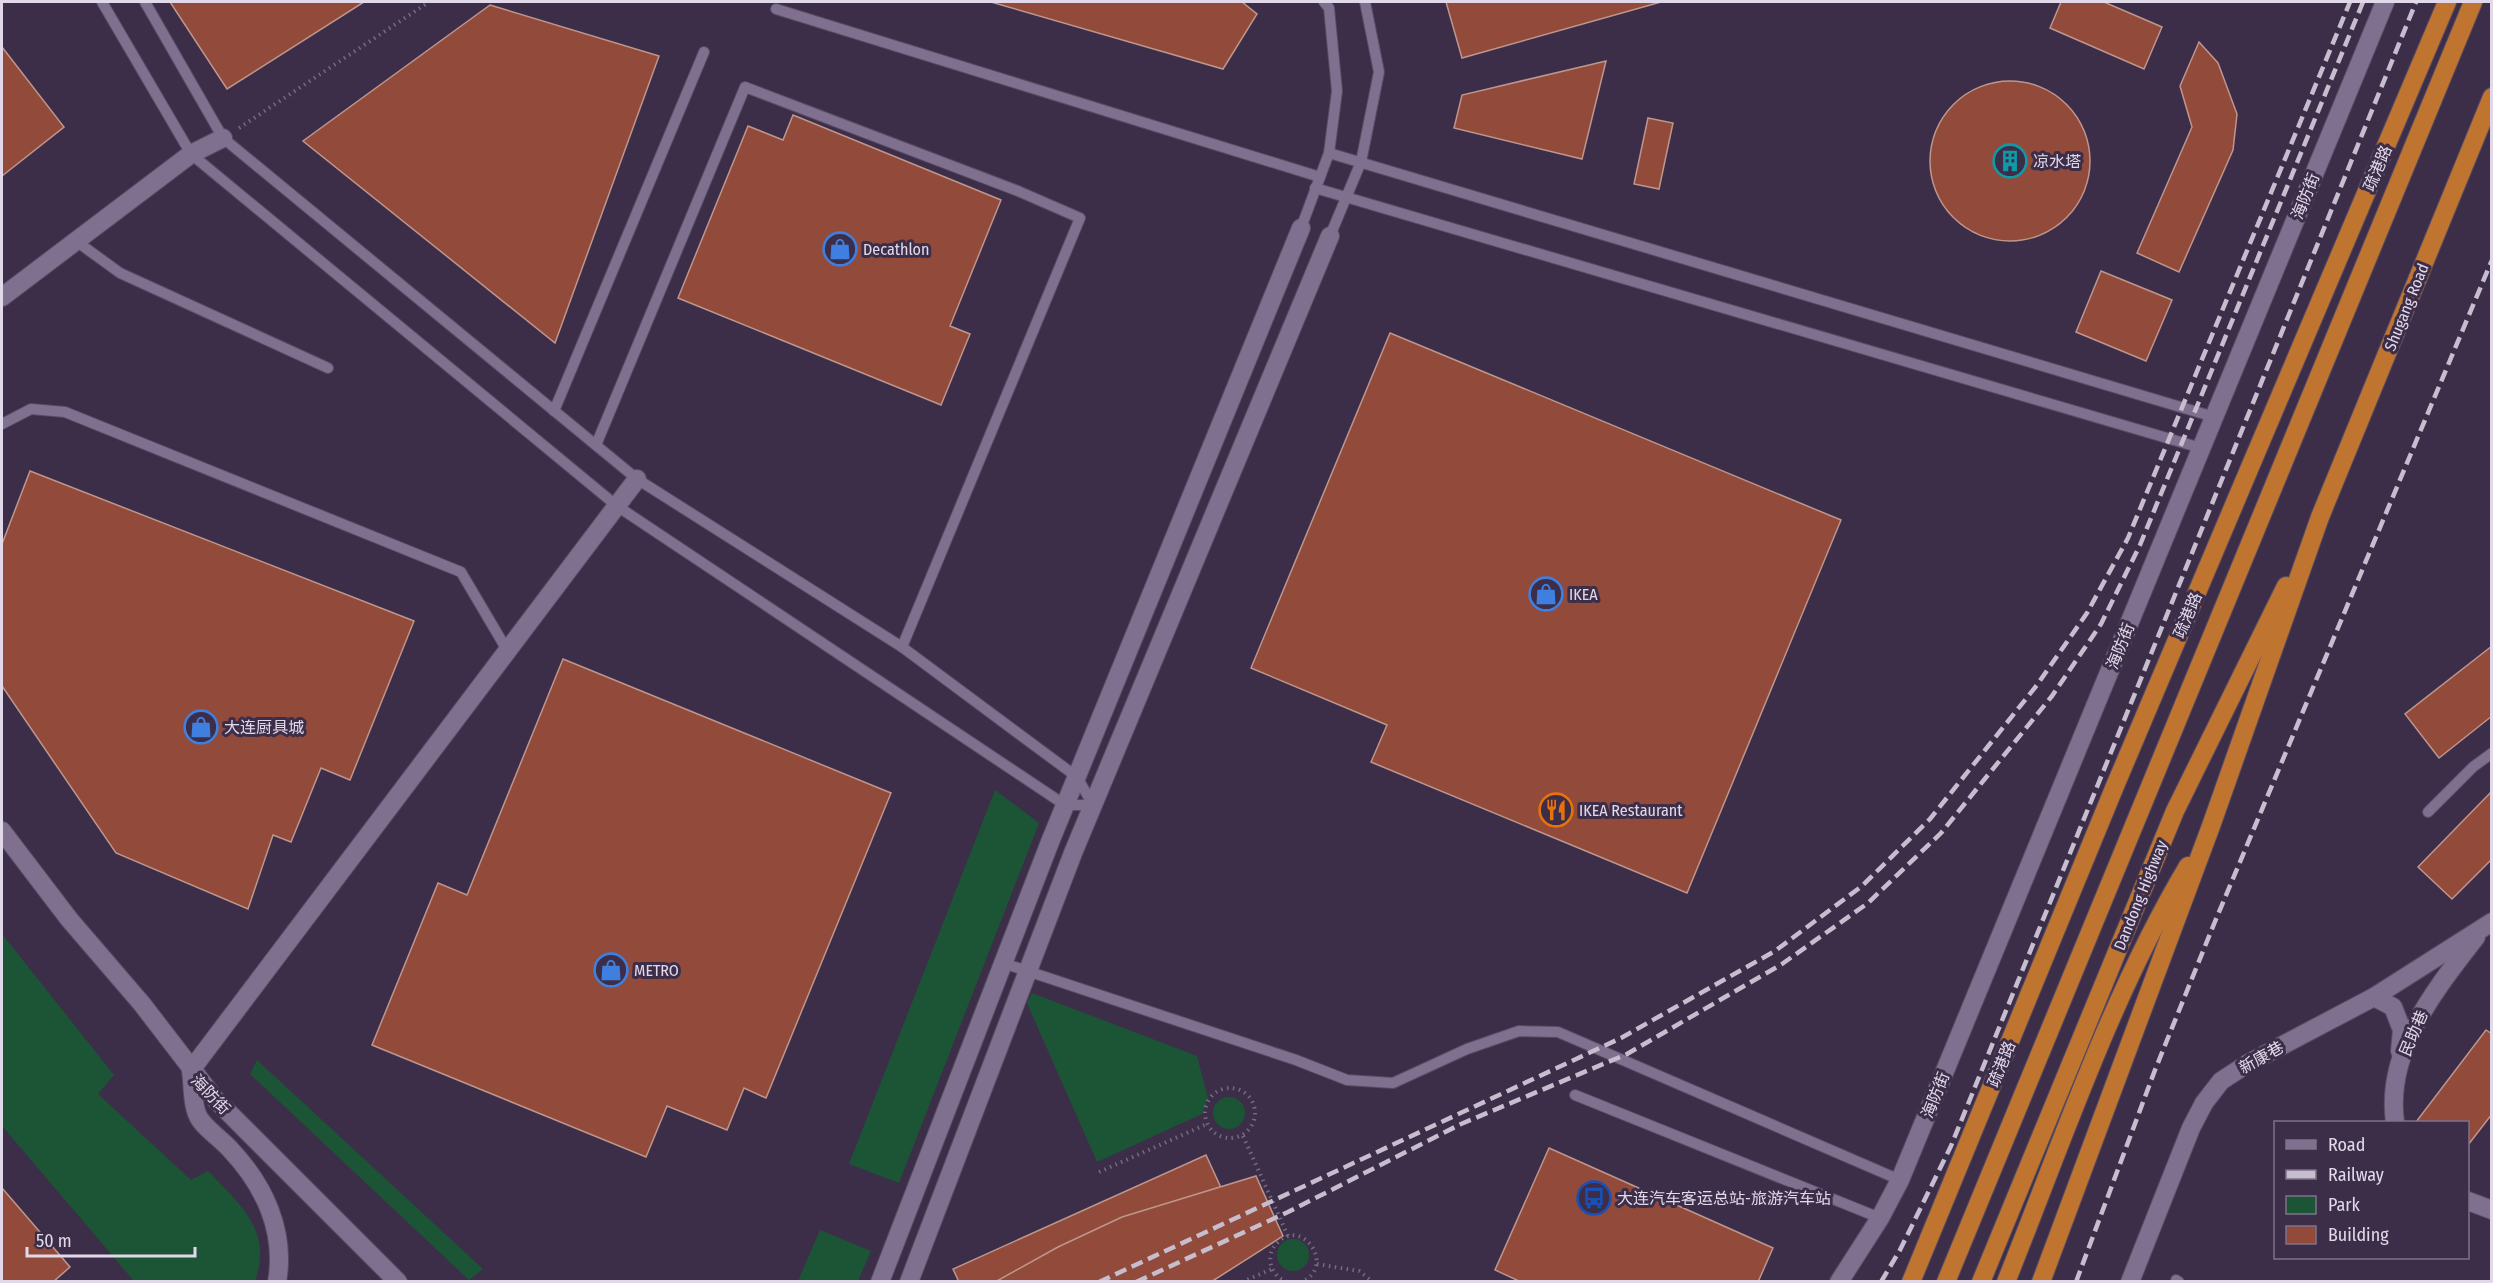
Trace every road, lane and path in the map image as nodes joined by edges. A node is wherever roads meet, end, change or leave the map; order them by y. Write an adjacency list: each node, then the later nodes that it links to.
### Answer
1 (102, 2): 14 (lane)
2 (145, 2): 12 (lane)
3 (429, 2): 12 (path)
4 (1324, 2): 13 (lane)
5 (1365, 2): 15 (lane)
6 (2385, 2): 25 (street, 海防街)
7 (2447, 2): 56 (highway, 疏港路)
8 (2473, 2): 71 (highway, 疏港路)
9 (776, 9): 16 (lane)
10 (704, 52): 24 (lane)
11 (2492, 97): 31 (highway, Shugang Road)
12 (223, 138): 14 (street); 24 (lane)
13 (1329, 153): 15 (lane); 16 (lane)
14 (191, 154): 21 (street); 30 (lane)
15 (1361, 162): 18 (lane); 25 (lane)
16 (1320, 177): 17 (lane)
17 (1315, 188): 18 (lane); 19 (lane)
18 (1347, 198): 20 (lane); 28 (lane)
19 (1301, 228): 35 (street)
20 (1330, 236): 37 (street)
21 (76, 241): 22 (street); 23 (lane)
22 (2, 297)
23 (328, 369)
24 (554, 411): 27 (lane)
25 (2214, 417): 28 (street, 海防街)
26 (2, 424): 33 (lane)
27 (596, 445): 29 (lane); 32 (lane)
28 (2201, 448): 52 (street, 海防街)
29 (637, 479): 30 (street); 32 (lane)
30 (617, 506): 33 (street); 36 (lane)
31 (2320, 517): 39 (highway); 72 (highway, Dandong Highway)
32 (902, 647): 35 (lane)
33 (507, 650): 46 (street)
34 (2492, 753): 38 (lane)
35 (1077, 777): 36 (street); 37 (lane)
36 (1065, 805): 37 (lane); 42 (street)
37 (1093, 805): 43 (street)
38 (2428, 813)
39 (2211, 826): 73 (highway); 74 (highway)
40 (2, 831): 46 (street)
41 (2488, 924): 44 (street, 新康巷); 45 (street, 民助巷)
42 (1003, 963): 43 (lane); 62 (street)
43 (1028, 971): 52 (lane); 63 (street)
44 (2374, 997): 45 (street); 75 (street, 新康巷)
45 (2399, 1065): 48 (street, 民助巷)
46 (191, 1070): 60 (street, 海防街); 61 (street, 海防街)
47 (1575, 1095): 55 (lane)
48 (2395, 1121)
49 (1207, 1124): 50 (path); 50 (path); 51 (path)
50 (1243, 1136): 57 (path)
51 (1099, 1172)
52 (1900, 1180): 55 (street, 海防街)
53 (2469, 1201): 54 (street)
54 (2492, 1210)
55 (1880, 1218): 68 (street, 海防街)
56 (1932, 1230): 69 (highway); 70 (highway)
57 (1288, 1236): 58 (path); 59 (path)
58 (1317, 1263): 66 (path); 67 (path)
59 (1272, 1269): 64 (path); 65 (path)
60 (277, 1281)
61 (398, 1281)
62 (880, 1281)
63 (909, 1281)
64 (1242, 1281)
65 (1287, 1281)
66 (1301, 1281)
67 (1373, 1281)
68 (1839, 1281)
69 (1902, 1281)
70 (1911, 1281)
71 (1946, 1281)
72 (1981, 1281)
73 (2006, 1281)
74 (2042, 1281)
75 (2130, 1281)

